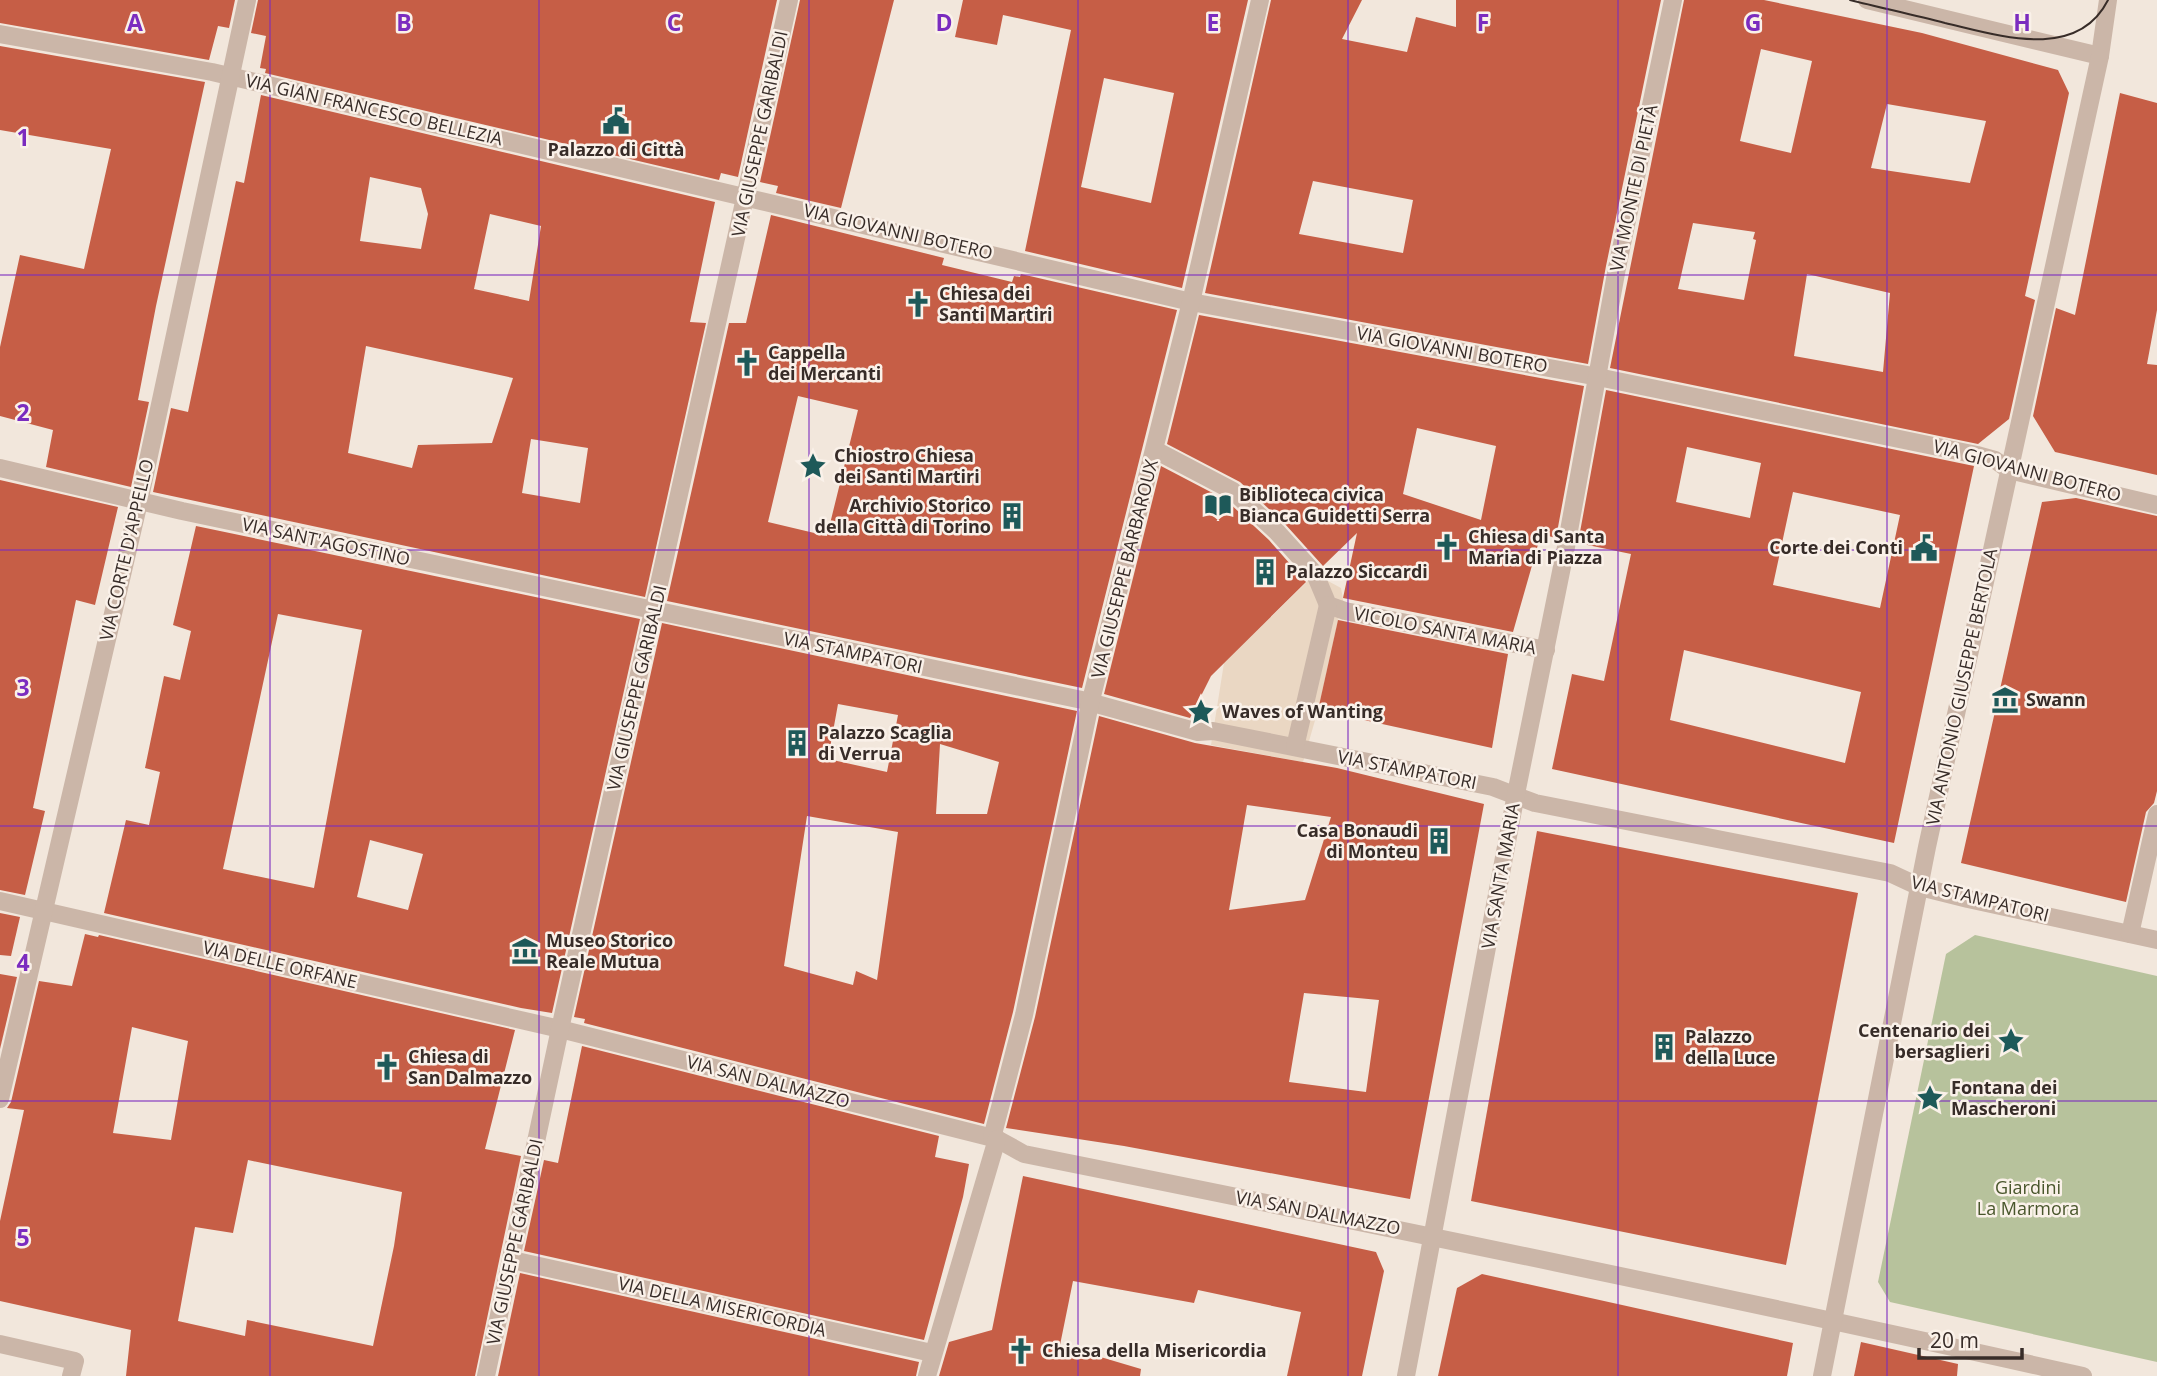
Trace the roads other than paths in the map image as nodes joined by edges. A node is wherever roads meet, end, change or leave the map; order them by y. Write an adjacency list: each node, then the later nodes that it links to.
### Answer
1 (247, 0): 9 (street, VIA CORTE D'APPELLO)
2 (789, 0): 10 (street, VIA GIUSEPPE GARIBALDI)
3 (1260, 0): 11 (street, VIA GIUSEPPE BARBAROUX)
4 (1673, 0): 12 (street, VIA MONTE DI PIETÀ)
5 (1867, 0): 8 (street)
6 (2109, 0): 8 (street, VIA ANTONIO GIUSEPPE BERTOLA)
7 (0, 34): 9 (street, VIA GIAN FRANCESCO BELLEZIA)
8 (2099, 55): 15 (street, VIA ANTONIO GIUSEPPE BERTOLA)
9 (229, 76): 10 (street, VIA GIAN FRANCESCO BELLEZIA); 16 (street, VIA CORTE D'APPELLO)
10 (746, 196): 11 (street, VIA GIOVANNI BOTERO); 19 (street, VIA GIUSEPPE GARIBALDI)
11 (1191, 302): 12 (street, VIA GIOVANNI BOTERO); 13 (street, VIA GIUSEPPE BARBAROUX)
12 (1598, 377): 15 (street, VIA GIOVANNI BOTERO); 20 (street, VIA SANTA MARIA)
13 (1155, 450): 18 (street); 21 (street, VIA GIUSEPPE BARBAROUX)
14 (0, 468): 16 (street, VIA SANT'AGOSTINO)
15 (2009, 470): 17 (street, VIA GIOVANNI BOTERO); 25 (street, VIA ANTONIO GIUSEPPE BERTOLA)
16 (139, 502): 19 (street, VIA SANT'AGOSTINO); 27 (street, VIA CORTE D'APPELLO)
17 (2157, 505)
18 (1328, 605): 20 (street, VICOLO SANTA MARIA); 22 (street)
19 (654, 612): 21 (street, VIA STAMPATORI); 30 (street, VIA GIUSEPPE GARIBALDI)
20 (1546, 650): 23 (street, VIA SANTA MARIA)
21 (1090, 704): 22 (street, VIA STAMPATORI); 32 (street, VIA GIUSEPPE BARBAROUX)
22 (1295, 747): 23 (street, VIA STAMPATORI)
23 (1516, 794): 25 (street, VIA STAMPATORI); 33 (street, VIA SANTA MARIA)
24 (2157, 814): 28 (street)
25 (1920, 887): 28 (street, VIA STAMPATORI); 35 (street, VIA ANTONIO GIUSEPPE BERTOLA)
26 (0, 901): 27 (street, VIA DELLE ORFANE)
27 (44, 910): 30 (street, VIA DELLE ORFANE); 31 (street, VIA CORTE D'APPELLO)
28 (2130, 934): 29 (street, VIA STAMPATORI)
29 (2157, 940)
30 (560, 1029): 32 (street, VIA SAN DALMAZZO); 34 (street, VIA GIUSEPPE GARIBALDI)
31 (0, 1099)
32 (994, 1138): 33 (street, VIA SAN DALMAZZO); 37 (street, VIA GIUSEPPE BARBAROUX)
33 (1433, 1236): 35 (street, VIA SAN DALMAZZO); 41 (street, VIA SANTA MARIA)
34 (512, 1260): 37 (street, VIA DELLA MISERICORDIA); 39 (street, VIA GIUSEPPE GARIBALDI)
35 (1833, 1321): 42 (street, VIA ANTONIO GIUSEPPE BERTOLA); 43 (street, VIA SAN DALMAZZO)
36 (0, 1344): 38 (street)
37 (932, 1353): 40 (street, VIA GIUSEPPE BARBAROUX)
38 (72, 1376)
39 (486, 1376)
40 (927, 1376)
41 (1406, 1376)
42 (1822, 1376)
43 (2083, 1376)

